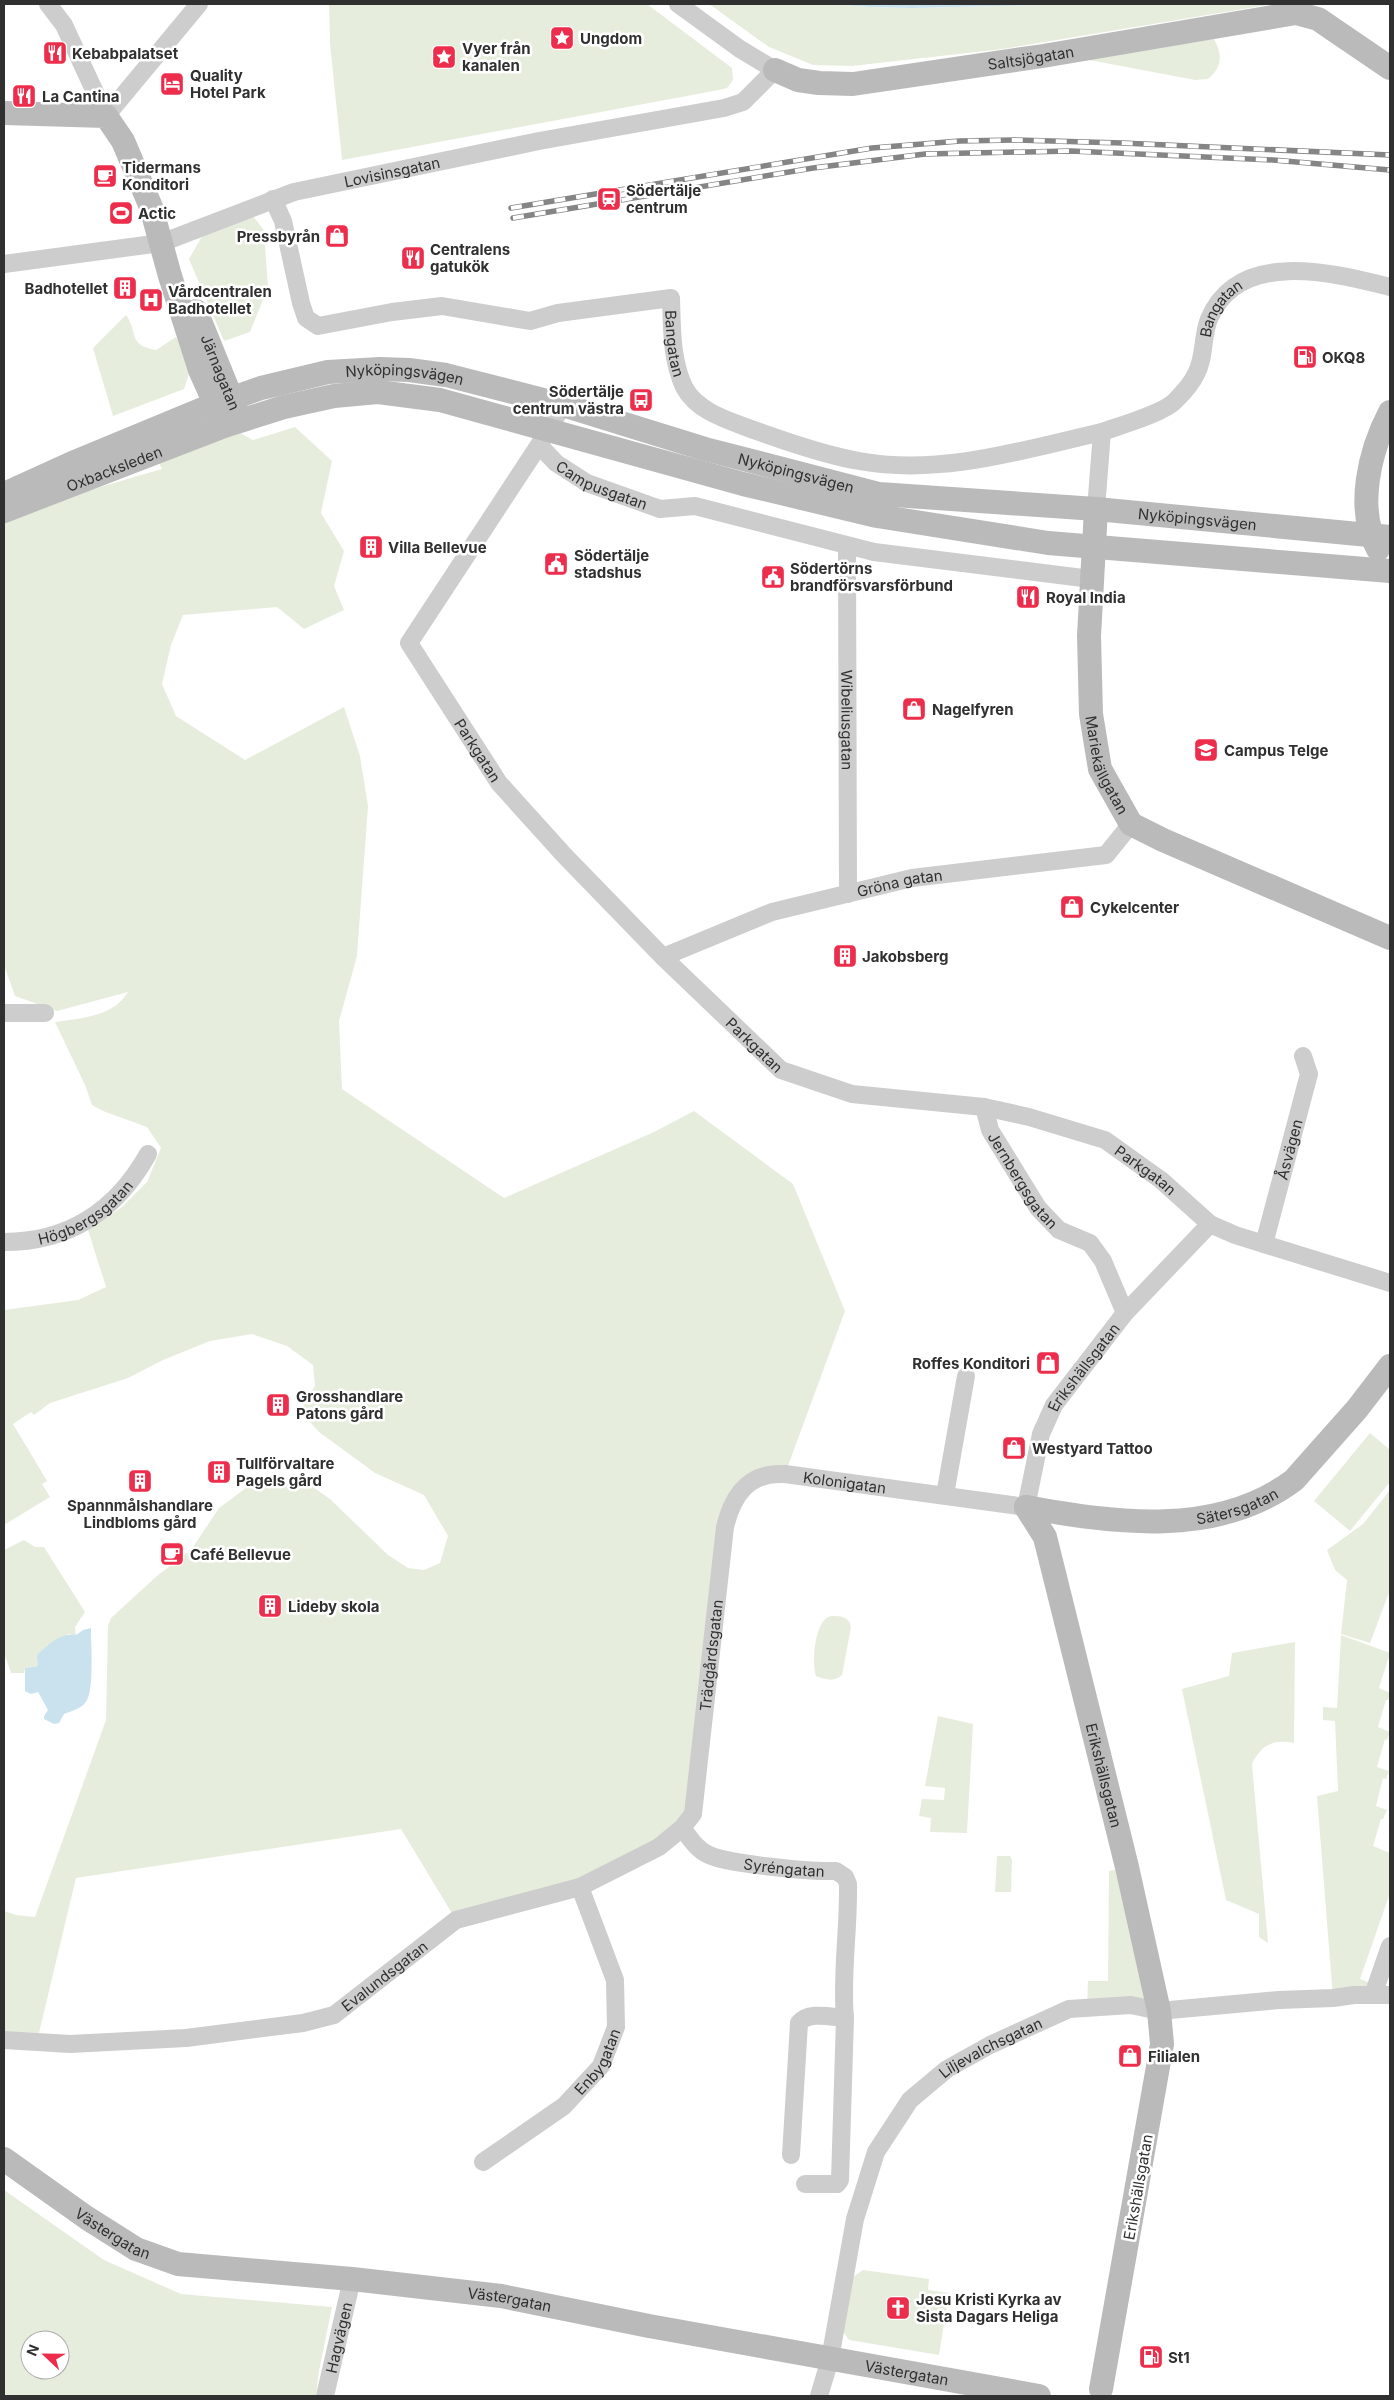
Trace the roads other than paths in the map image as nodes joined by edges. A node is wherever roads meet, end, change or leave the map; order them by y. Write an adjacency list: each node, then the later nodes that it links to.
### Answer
1 (48, 4): 7 (street, Järnagatan)
2 (199, 4): 7 (street)
3 (678, 4): 5 (street, Saltsjögatan)
4 (1390, 68): 5 (street, Saltsjögatan)
5 (774, 70): 8 (street, Lovisinsgatan)
6 (4, 113): 7 (street)
7 (106, 116): 9 (street, Järnagatan)
8 (273, 199): 9 (street, Lovisinsgatan); 16 (street, Bangatan)
9 (161, 243): 10 (street, Lovisinsgatan); 12 (street, Järnagatan)
10 (4, 264)
11 (1390, 287): 16 (street, Bangatan)
12 (224, 401): 13 (street, Nyköpingsvägen); 15 (street, Järnagatan); 20 (street, Oxbacksleden)
13 (563, 405): 17 (street); 21 (street, Nyköpingsvägen)
14 (1390, 412): 19 (street)
15 (232, 423): 17 (street, Nyköpingsvägen); 22 (street, Oxbacksleden)
16 (1102, 432): 21 (street)
17 (544, 437): 25 (street, Campusgatan); 26 (street, Nyköpingsvägen); 34 (street, Parkgatan)
18 (1390, 448): 24 (street)
19 (1368, 488): 23 (street); 24 (street)
20 (4, 494)
21 (1096, 509): 23 (street, Nyköpingsvägen); 26 (street, Mariekällgatan)
22 (4, 511)
23 (1334, 530): 24 (street, Nyköpingsvägen)
24 (1381, 536): 27 (street); 28 (street)
25 (847, 546): 30 (street); 32 (street, Wibeliusgatan)
26 (1093, 547): 28 (street, Nyköpingsvägen); 30 (street, Mariekällgatan)
27 (1390, 564)
28 (1323, 566): 29 (street, Nyköpingsvägen)
29 (1390, 571)
30 (1091, 579): 31 (street, Mariekällgatan)
31 (1131, 824): 32 (street, Gröna gatan); 33 (street, Mariekällgatan)
32 (848, 894): 34 (street, Gröna gatan)
33 (1390, 938)
34 (663, 957): 38 (street, Parkgatan)
35 (4, 1013): 36 (street)
36 (45, 1013)
37 (1303, 1056): 42 (street, Åsvägen)
38 (984, 1108): 40 (street, Parkgatan); 44 (street, Jernbergsgatan)
39 (148, 1154): 41 (street, Högbergsgatan)
40 (1210, 1224): 42 (street, Parkgatan); 44 (street, Erikshällsgatan)
41 (4, 1242)
42 (1264, 1244): 43 (street, Parkgatan)
43 (1390, 1283)
44 (1125, 1313): 49 (street, Erikshällsgatan)
45 (1390, 1366): 49 (street, Sätersgatan)
46 (966, 1376): 48 (street)
47 (745, 1485): 48 (street, Kolonigatan); 50 (street, Trädgårdsgatan)
48 (945, 1495): 49 (street, Kolonigatan)
49 (1026, 1507): 54 (street, Erikshällsgatan)
50 (682, 1828): 51 (street, Evalundsgatan); 55 (street, Syréngatan)
51 (580, 1887): 56 (street, Evalundsgatan); 59 (street, Enbygatan)
52 (1390, 1946): 53 (street)
53 (1382, 1995): 54 (street, Liljevalchsgatan)
54 (1159, 2011): 62 (street, Liljevalchsgatan); 63 (street, Erikshällsgatan)
55 (845, 2018): 57 (street); 60 (street, Syréngatan)
56 (4, 2040)
57 (791, 2155)
58 (4, 2159): 61 (street, Västergatan)
59 (483, 2162)
60 (805, 2184)
61 (352, 2279): 62 (street, Västergatan); 64 (street, Hagvägen)
62 (830, 2359): 65 (street, Liljevalchsgatan); 66 (street, Västergatan)
63 (1099, 2394)
64 (325, 2396)
65 (819, 2396)
66 (1039, 2396)

